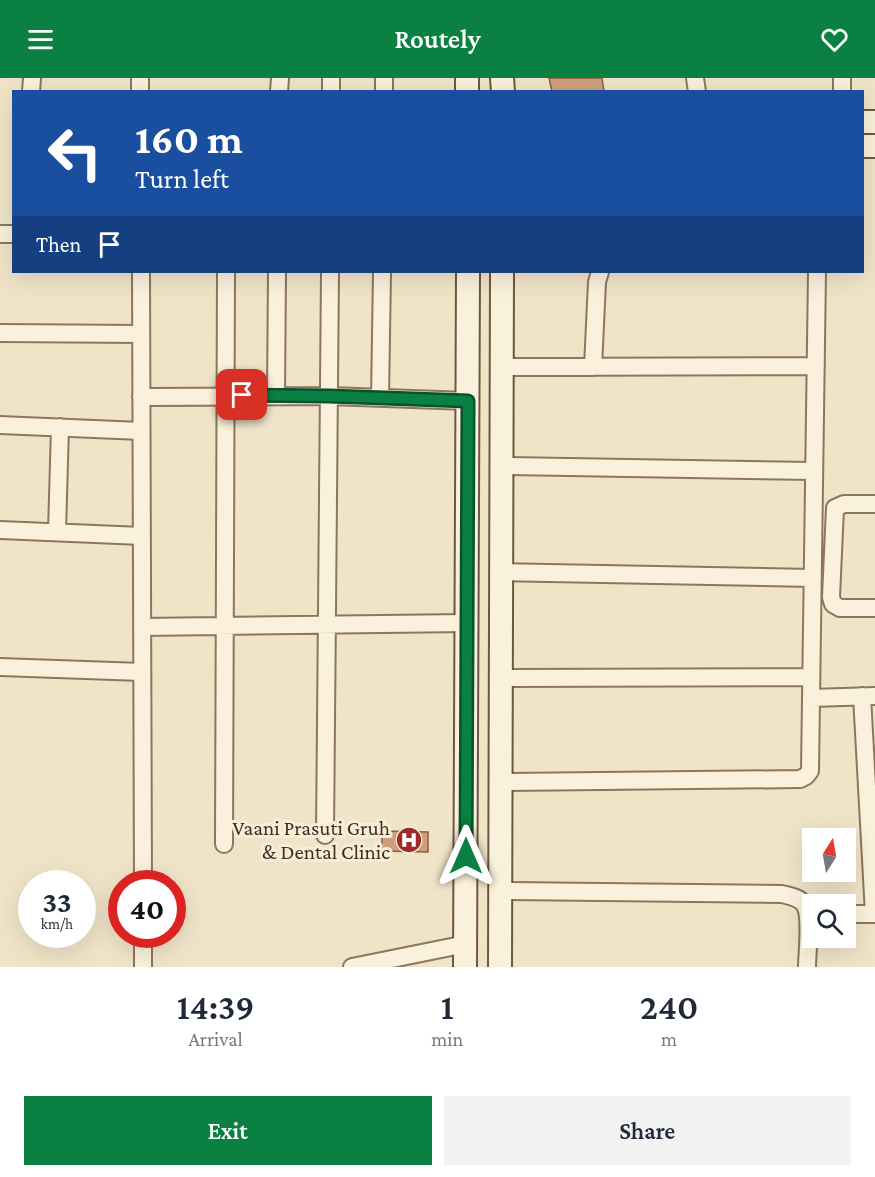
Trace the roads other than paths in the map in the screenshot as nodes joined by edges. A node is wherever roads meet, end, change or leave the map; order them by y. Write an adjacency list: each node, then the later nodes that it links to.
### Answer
1 (141, 273): 11 (street)
2 (226, 273): 15 (street)
3 (277, 273): 16 (street)
4 (330, 273): 17 (street)
5 (382, 273): 19 (street)
6 (468, 273): 20 (street)
7 (502, 273): 13 (street)
8 (600, 273): 14 (street)
9 (817, 273): 12 (street)
10 (0, 333): 11 (street)
11 (141, 334): 18 (street)
12 (816, 366): 14 (street); 25 (street)
13 (501, 367): 14 (street); 24 (street)
14 (593, 367)
15 (226, 395): 16 (street); 18 (street); 35 (street)
16 (276, 396): 17 (street)
17 (329, 396): 19 (street); 34 (street)
18 (141, 397): 23 (street)
19 (380, 398): 20 (street)
20 (468, 401): 33 (street)
21 (0, 425): 22 (street)
22 (60, 427): 23 (street); 28 (street)
23 (141, 431): 29 (street)
24 (501, 466): 25 (street); 30 (street)
25 (814, 471): 31 (street)
26 (875, 504): 32 (street)
27 (0, 530): 28 (street)
28 (57, 532): 29 (street)
29 (142, 536): 36 (street)
30 (501, 572): 31 (street); 40 (street)
31 (813, 578): 39 (street)
32 (875, 608)
33 (467, 623): 34 (street); 52 (street)
34 (327, 624): 35 (street); 45 (street)
35 (225, 626): 36 (street); 46 (street)
36 (142, 627): 38 (street)
37 (0, 667): 38 (street)
38 (142, 672): 47 (street)
39 (812, 677): 40 (street); 42 (street)
40 (501, 678): 43 (street)
41 (869, 696): 42 (street); 44 (street)
42 (811, 698): 43 (street)
43 (500, 783): 48 (street)
44 (872, 814): 51 (street)
45 (325, 835)
46 (224, 844)
47 (143, 870)
48 (500, 891): 49 (street); 58 (street)
49 (802, 903)
50 (856, 914): 51 (street)
51 (874, 915)
52 (466, 944): 56 (street); 57 (street)
53 (143, 948): 55 (street)
54 (808, 948): 59 (street)
55 (143, 967)
56 (352, 967)
57 (465, 967)
58 (500, 967)
59 (807, 967)

